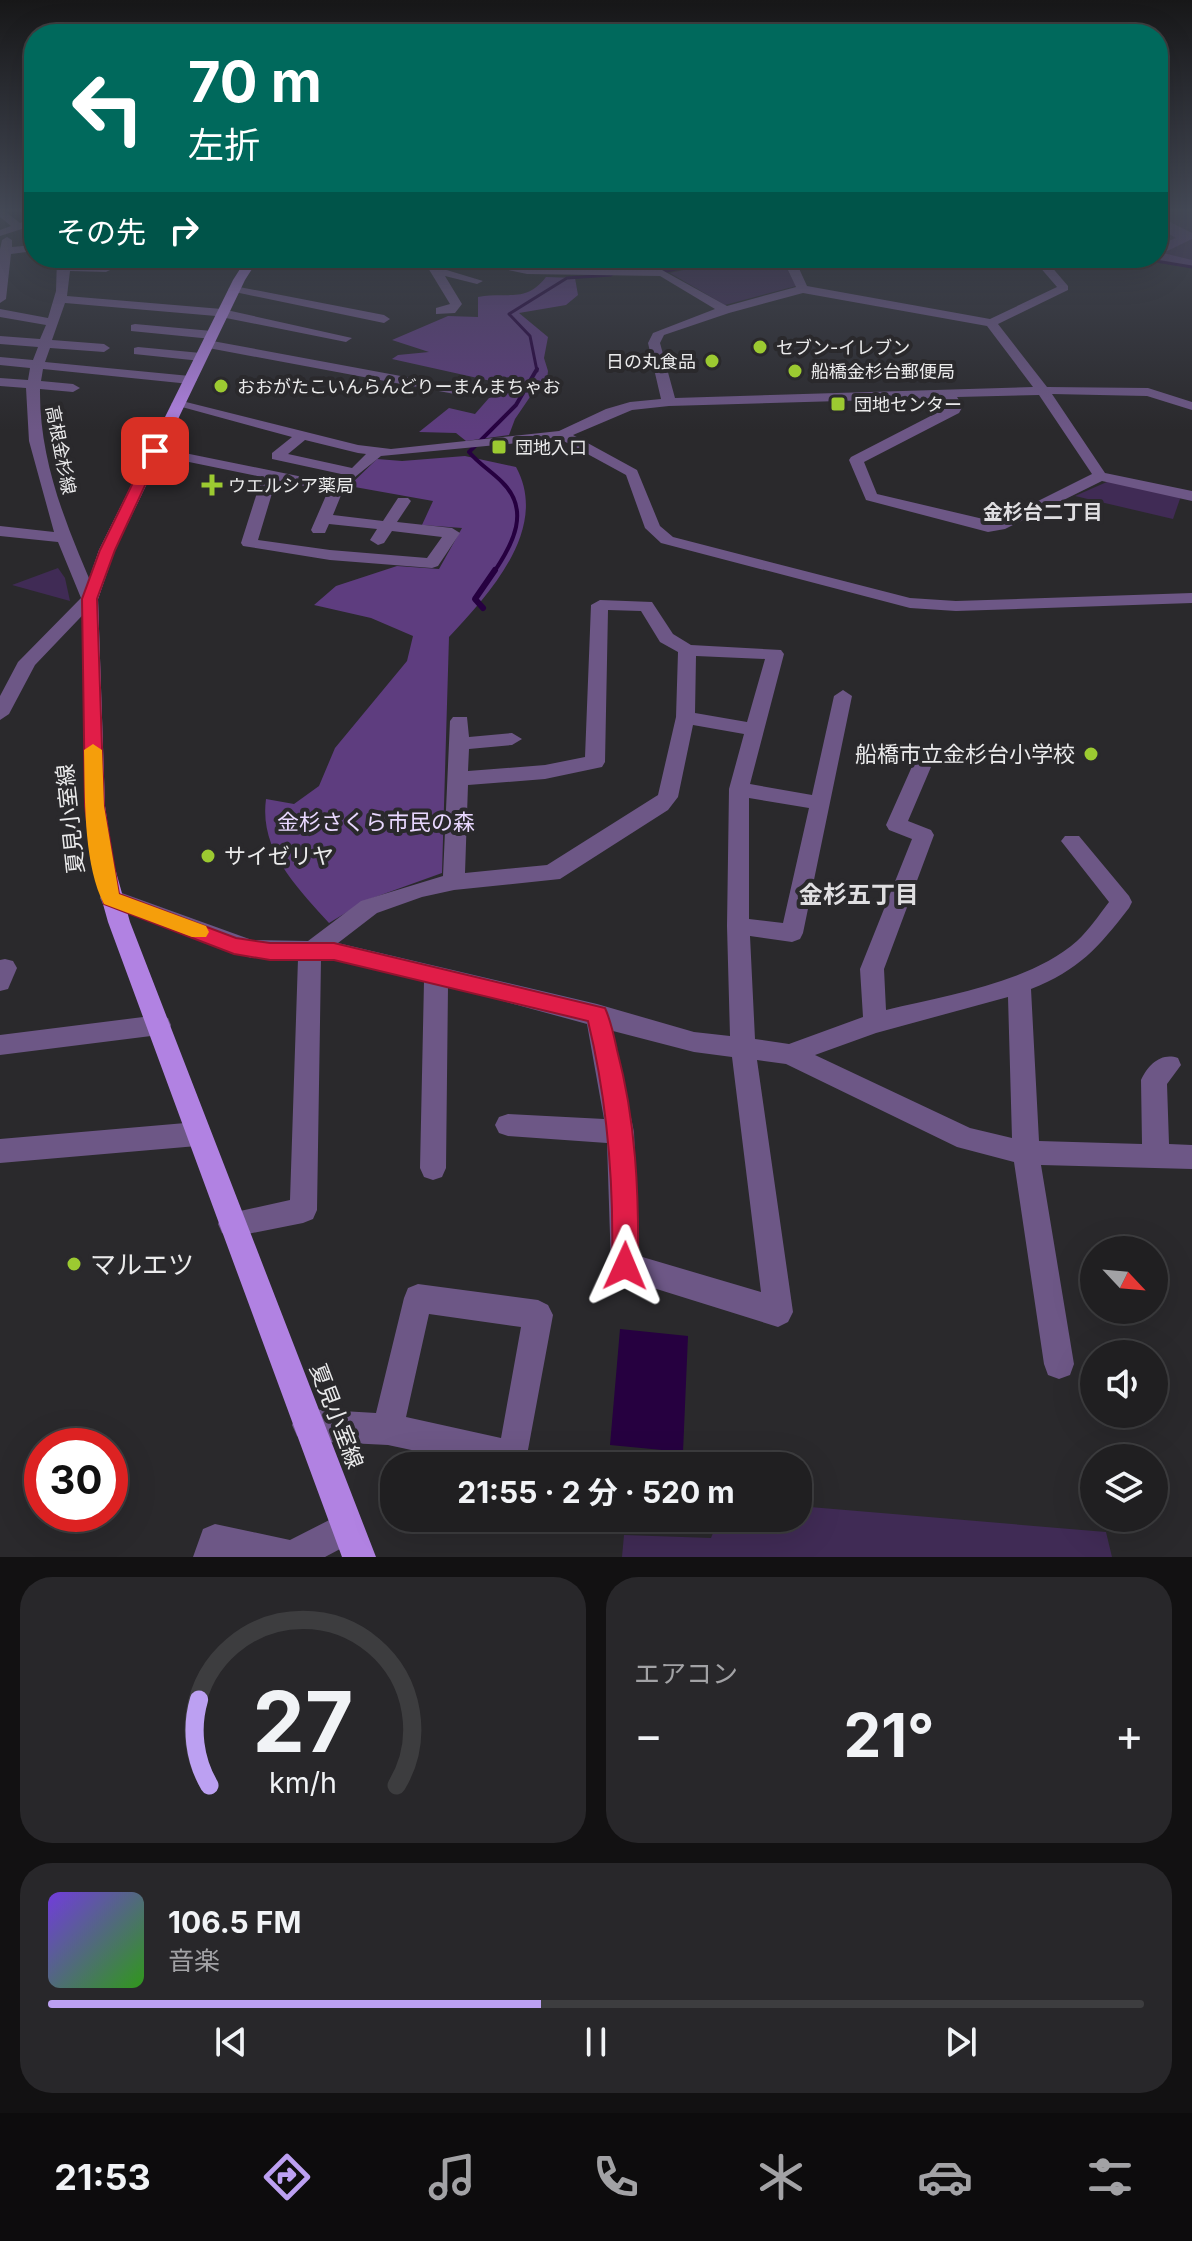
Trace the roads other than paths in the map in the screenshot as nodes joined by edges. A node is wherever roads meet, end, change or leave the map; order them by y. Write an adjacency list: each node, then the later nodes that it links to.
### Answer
1 (62, 285): 9 (street, 高根金杉線)
2 (237, 285): 7 (main road, 夏見小室線)
3 (445, 285): 11 (street)
4 (684, 285): 10 (street)
5 (801, 285): 8 (street)
6 (1061, 285): 16 (street)
7 (234, 289): 13 (main road, 夏見小室線); 14 (street)
8 (803, 289): 10 (street); 16 (street)
9 (60, 299): 13 (street); 15 (street, 高根金杉線)
10 (725, 310): 33 (street)
11 (440, 311)
12 (0, 313): 15 (street)
13 (222, 314): 18 (street); 21 (main road, 夏見小室線)
14 (384, 319)
15 (53, 323): 20 (street, 高根金杉線)
16 (991, 323): 31 (street)
17 (135, 328): 21 (street)
18 (346, 338)
19 (0, 340): 20 (street)
20 (47, 344): 22 (street); 25 (street, 高根金杉線)
21 (207, 345): 23 (street); 26 (main road, 夏見小室線); 30 (street)
22 (104, 348)
23 (138, 351)
24 (0, 361): 25 (street)
25 (40, 366): 26 (street); 28 (street, 高根金杉線)
26 (190, 380): 34 (main road, 夏見小室線)
27 (0, 382): 28 (street)
28 (34, 385): 29 (street); 46 (street, 高根金杉線)
29 (73, 388)
30 (460, 391)
31 (1043, 391): 32 (street); 35 (street); 41 (street)
32 (949, 396): 33 (street); 41 (street)
33 (669, 402): 37 (street)
34 (178, 404): 36 (street); 38 (main road, 夏見小室線)
35 (1192, 406)
36 (303, 435): 39 (street); 39 (street)
37 (562, 435): 39 (street); 48 (street)
38 (155, 451): 40 (street); 49 (main road, 夏見小室線)
39 (377, 452)
40 (270, 475): 44 (street); 44 (street)
41 (1100, 476): 42 (street)
42 (1192, 496)
43 (403, 501): 44 (street)
44 (387, 525): 47 (street)
45 (0, 531): 46 (street)
46 (65, 538): 49 (street, 高根金杉線)
47 (378, 540)
48 (1192, 598)
49 (90, 599): 51 (street); 66 (main road, 夏見小室線)
50 (687, 650): 55 (street); 57 (street); 61 (street)
51 (27, 662): 52 (street); 54 (street)
52 (0, 677)
53 (843, 696): 63 (street)
54 (0, 714)
55 (685, 717): 57 (street); 65 (street)
56 (460, 721): 59 (street)
57 (756, 730): 62 (street)
58 (512, 739): 59 (street)
59 (459, 744): 61 (street)
60 (921, 767): 72 (street)
61 (457, 779): 65 (street)
62 (739, 789): 63 (street); 67 (street)
63 (818, 803): 67 (street)
64 (1072, 841): 70 (street)
65 (454, 882): 68 (street)
66 (111, 898): 68 (street); 73 (main road, 夏見小室線)
67 (738, 926): 75 (street)
68 (310, 952): 69 (street); 86 (street)
69 (436, 974): 71 (street); 85 (street)
70 (1019, 982): 72 (street); 82 (street)
71 (597, 1014): 75 (street); 79 (street)
72 (876, 1023): 76 (street)
73 (159, 1025): 74 (street); 80 (main road, 夏見小室線)
74 (1, 1048)
75 (743, 1048): 76 (street); 79 (street)
76 (789, 1054): 82 (street)
77 (1169, 1065): 83 (street)
78 (508, 1125): 79 (street)
79 (621, 1132)
80 (197, 1134): 81 (street); 86 (main road, 夏見小室線)
81 (0, 1151)
82 (1026, 1153): 83 (street); 87 (street)
83 (1158, 1157): 84 (street)
84 (1192, 1157)
85 (433, 1168)
86 (232, 1224): 88 (main road, 夏見小室線)
87 (1059, 1364)
88 (308, 1425): 89 (street); 90 (main road, 夏見小室線)
89 (388, 1429): 89 (street)
90 (355, 1547): 92 (street); 93 (street)
91 (210, 1557): 92 (street)
92 (291, 1557)
93 (365, 1557)

